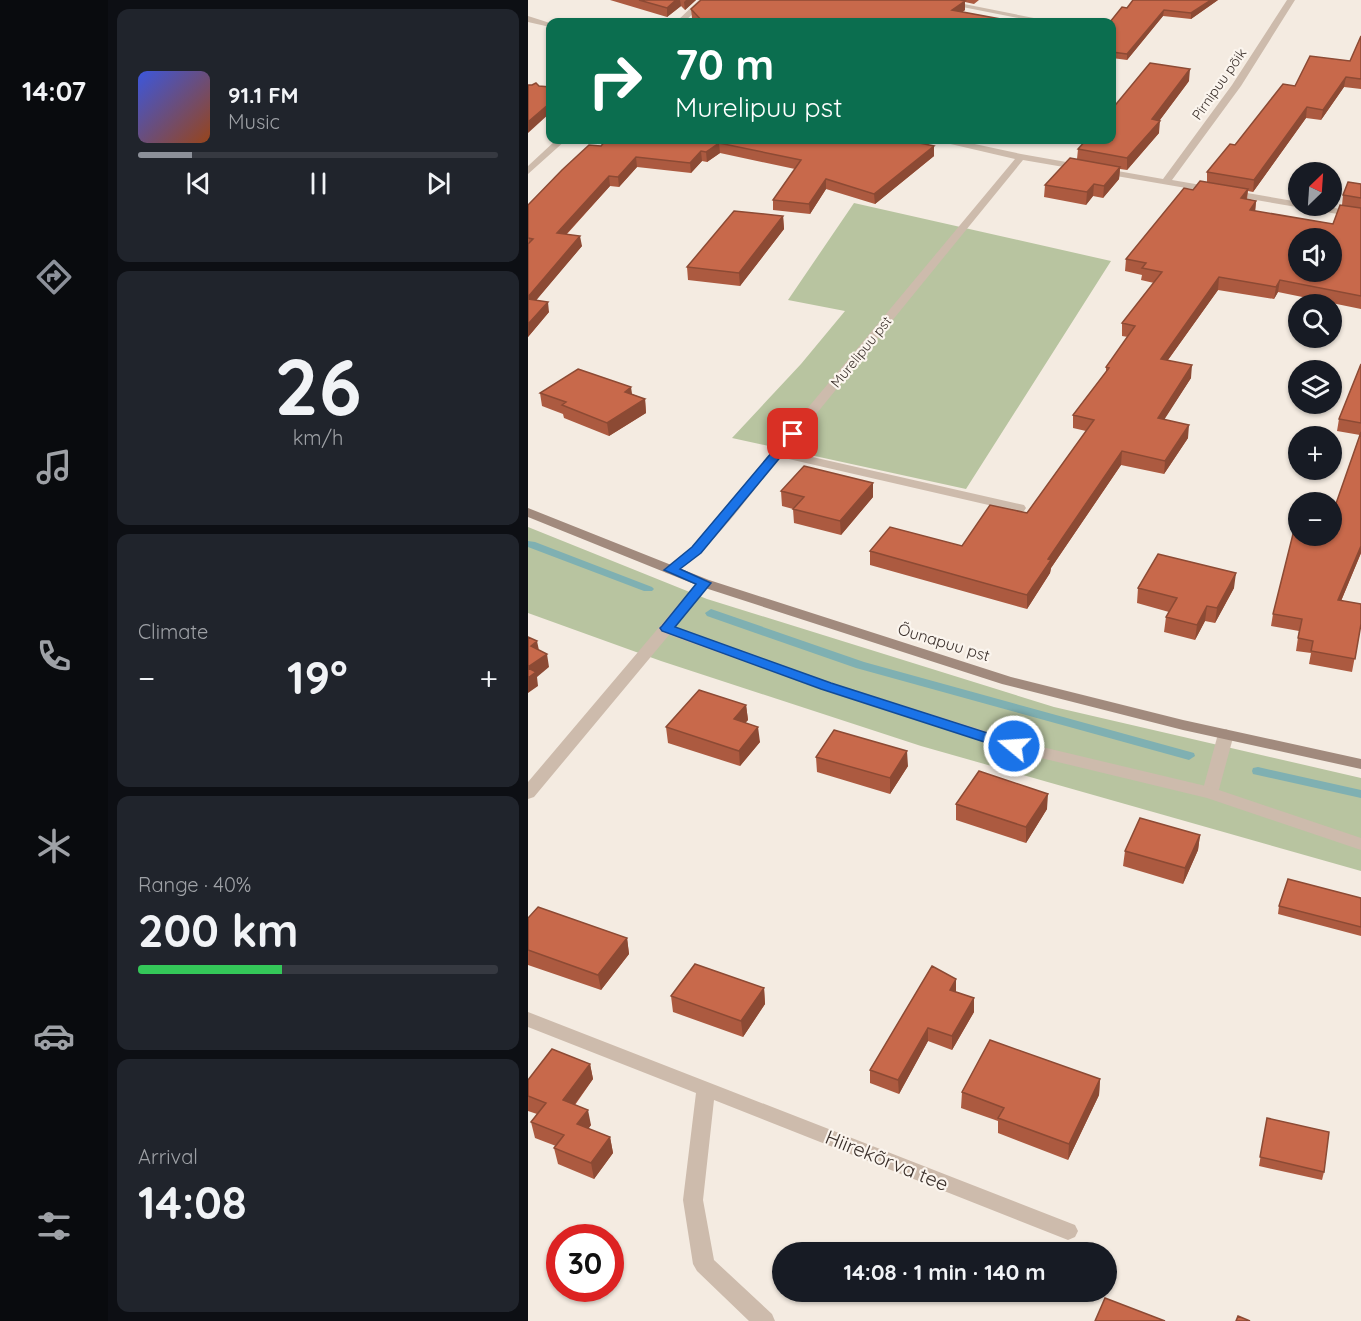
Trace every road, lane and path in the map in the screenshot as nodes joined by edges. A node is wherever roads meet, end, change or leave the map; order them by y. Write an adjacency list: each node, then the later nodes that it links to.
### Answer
1 (704, 0): 4 (street)
2 (930, 0): 5 (street)
3 (1291, 0): 12 (street, Pirnipuu põik)
4 (684, 18)
5 (1028, 18)
6 (528, 19): 7 (street)
7 (546, 24)
8 (557, 144): 11 (street)
9 (963, 144): 10 (street)
10 (1022, 157): 12 (street); 16 (street, Murelipuu pst)
11 (528, 171)
12 (1166, 182): 13 (street)
13 (1288, 203)
14 (1342, 212): 15 (street)
15 (1361, 215)
16 (778, 453): 17 (street); 19 (street, Murelipuu pst)
17 (1019, 508)
18 (528, 512): 19 (street, Õunapuu pst)
19 (671, 570): 20 (street, Õunapuu pst)
20 (704, 583): 21 (street); 22 (street, Õunapuu pst)
21 (667, 628): 24 (street); 25 (street)
22 (1226, 735): 23 (street, Õunapuu pst); 24 (street)
23 (1361, 764)
24 (1210, 793): 26 (street)
25 (528, 794)
26 (1361, 844)
27 (528, 1019): 28 (street, Hiirekõrva tee)
28 (706, 1088): 29 (street, Hiirekõrva tee); 30 (street)
29 (1068, 1232)
30 (764, 1321)

